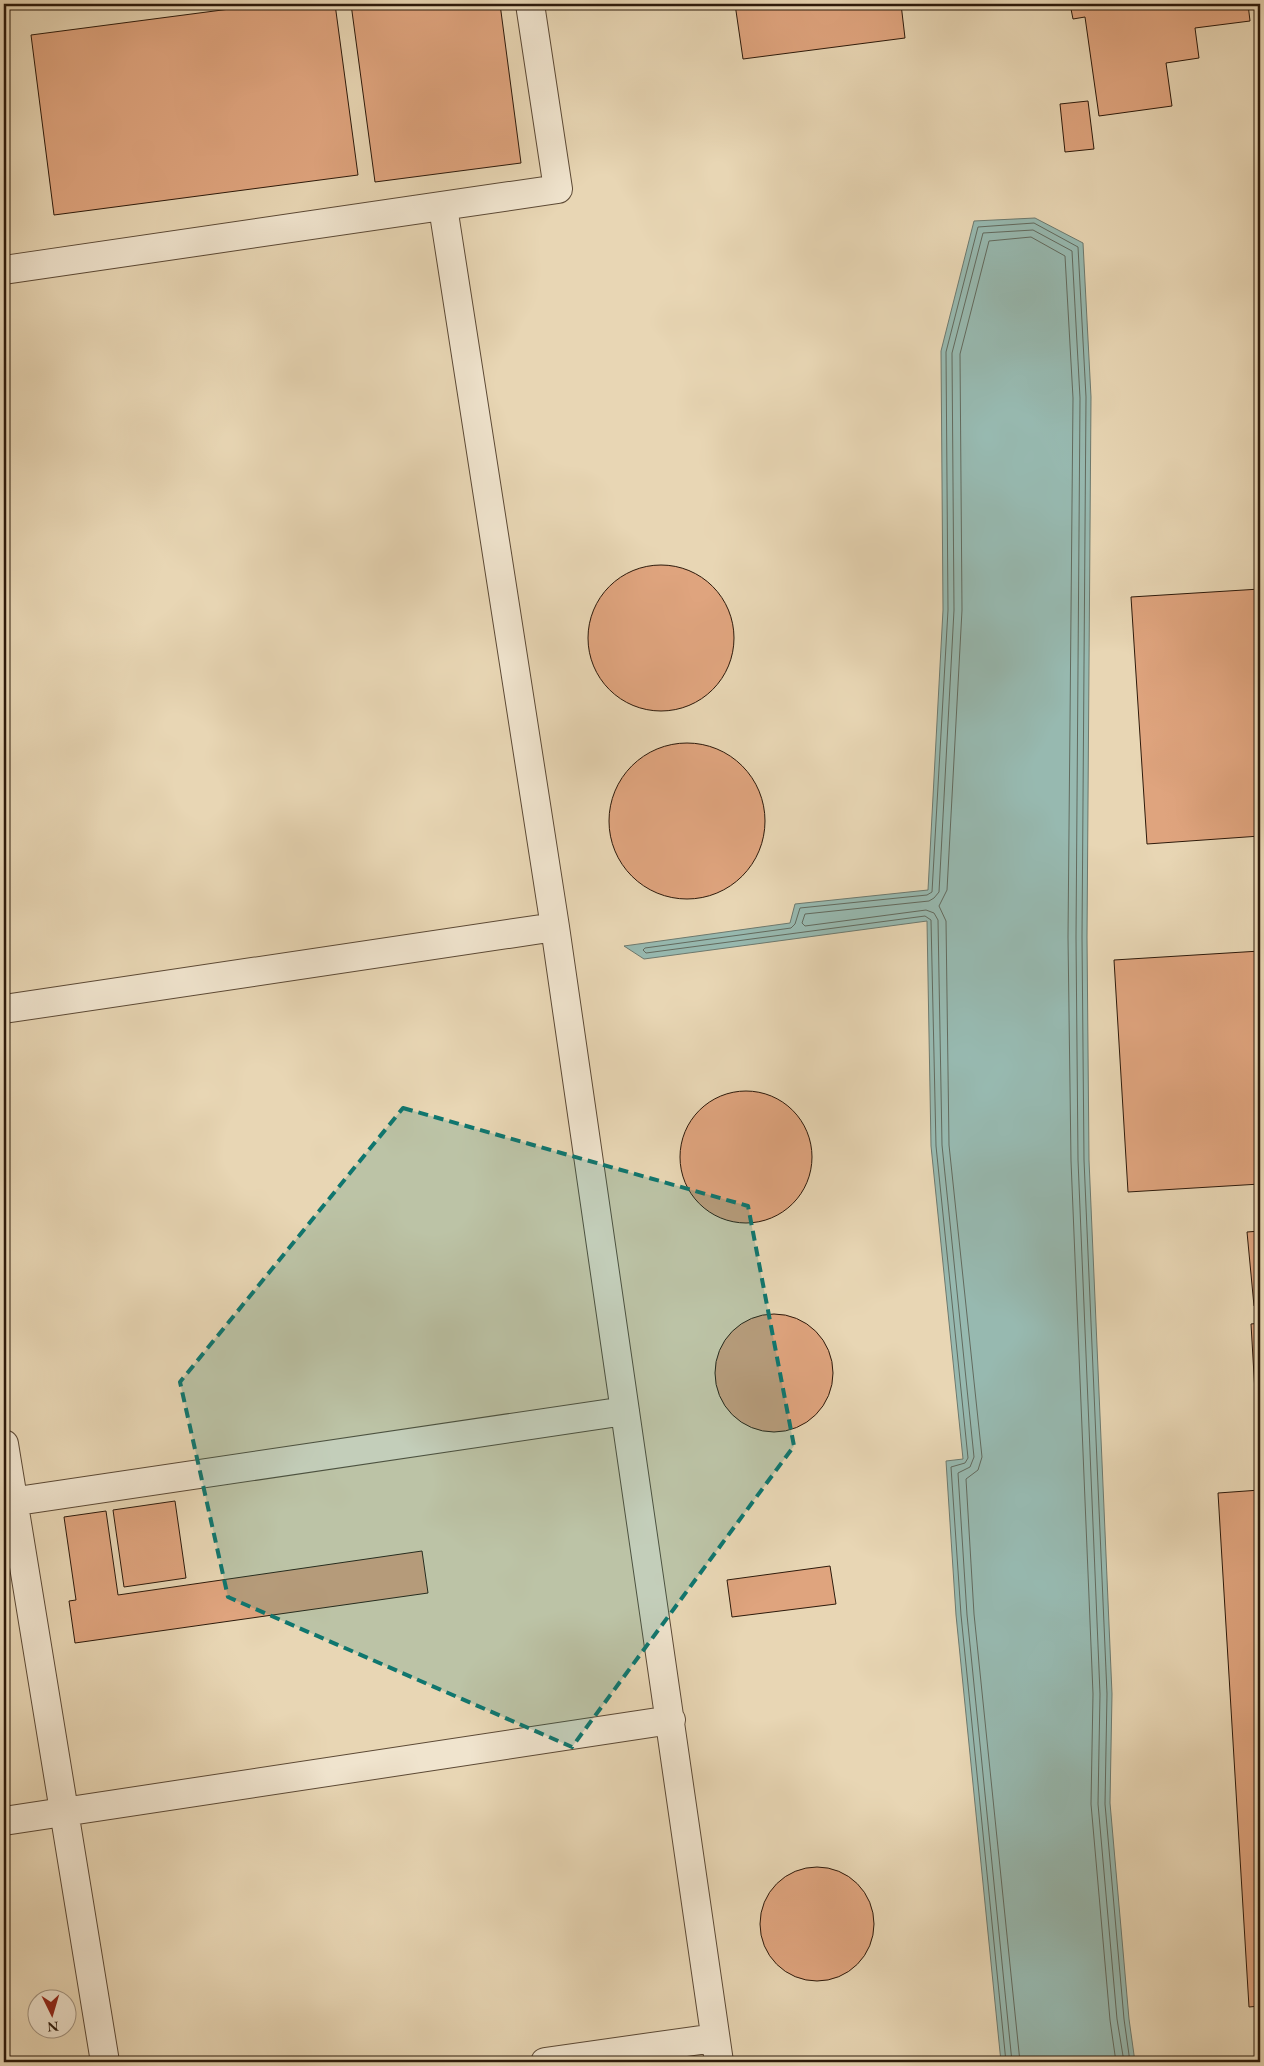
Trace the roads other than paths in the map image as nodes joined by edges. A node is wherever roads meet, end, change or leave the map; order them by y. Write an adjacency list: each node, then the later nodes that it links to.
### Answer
1 (530, 4): 2 (lane)
2 (443, 207): 3 (lane); 4 (lane)
3 (4, 270)
4 (555, 927): 5 (lane); 6 (lane)
5 (4, 1009)
6 (625, 1411): 8 (lane); 9 (lane)
7 (4, 1444): 8 (lane)
8 (8, 1502): 10 (lane)
9 (671, 1720): 10 (lane); 12 (lane)
10 (64, 1812): 11 (lane); 13 (lane)
11 (4, 1821)
12 (717, 2050): 14 (lane)
13 (105, 2062)
14 (545, 2062)

